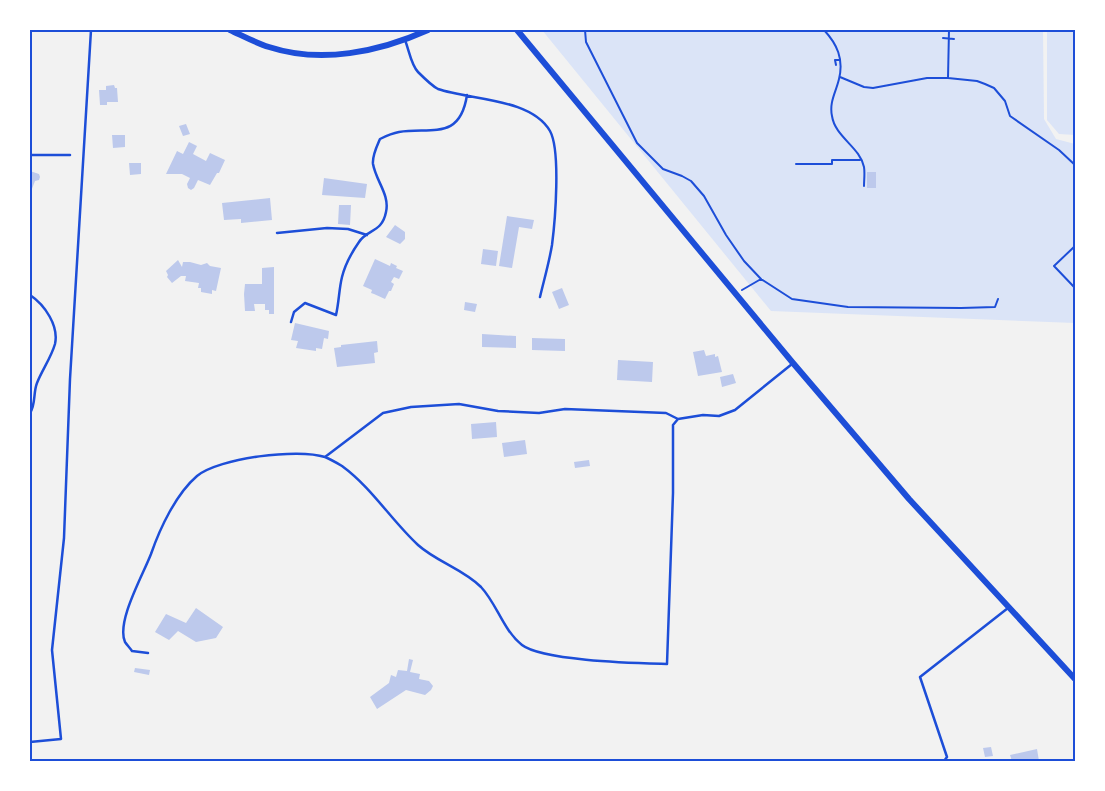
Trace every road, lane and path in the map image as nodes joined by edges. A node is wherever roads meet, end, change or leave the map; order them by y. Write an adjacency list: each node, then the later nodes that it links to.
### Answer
1 (91, 30): 42 (lane)
2 (230, 30): 11 (street)
3 (428, 30): 11 (street)
4 (517, 30): 30 (street)
5 (585, 30): 28 (path)
6 (824, 30): 14 (path)
7 (949, 30): 9 (path)
8 (943, 38): 9 (path)
9 (949, 39): 10 (path); 17 (path)
10 (954, 39)
11 (405, 40): 18 (lane)
12 (1075, 42): 13 (path)
13 (1075, 52)
14 (840, 60): 15 (path); 16 (path)
15 (836, 65)
16 (840, 77): 17 (path); 21 (path)
17 (948, 78): 23 (path)
18 (467, 95): 26 (lane); 32 (lane)
19 (30, 154): 20 (lane)
20 (70, 155)
21 (860, 160): 22 (path); 24 (path)
22 (796, 164)
23 (1075, 165)
24 (864, 186)
25 (277, 232): 26 (lane)
26 (368, 235): 34 (lane)
27 (1075, 246): 29 (path)
28 (761, 279): 30 (path); 33 (path)
29 (1075, 288)
30 (736, 294): 35 (street)
31 (30, 295): 36 (lane)
32 (540, 297)
33 (998, 299)
34 (291, 322)
35 (793, 363): 37 (lane); 39 (street)
36 (30, 413)
37 (678, 419): 38 (lane); 38 (lane)
38 (325, 457): 40 (lane)
39 (1008, 608): 41 (street); 43 (lane)
40 (148, 653)
41 (1075, 679)
42 (30, 742)
43 (944, 761)

